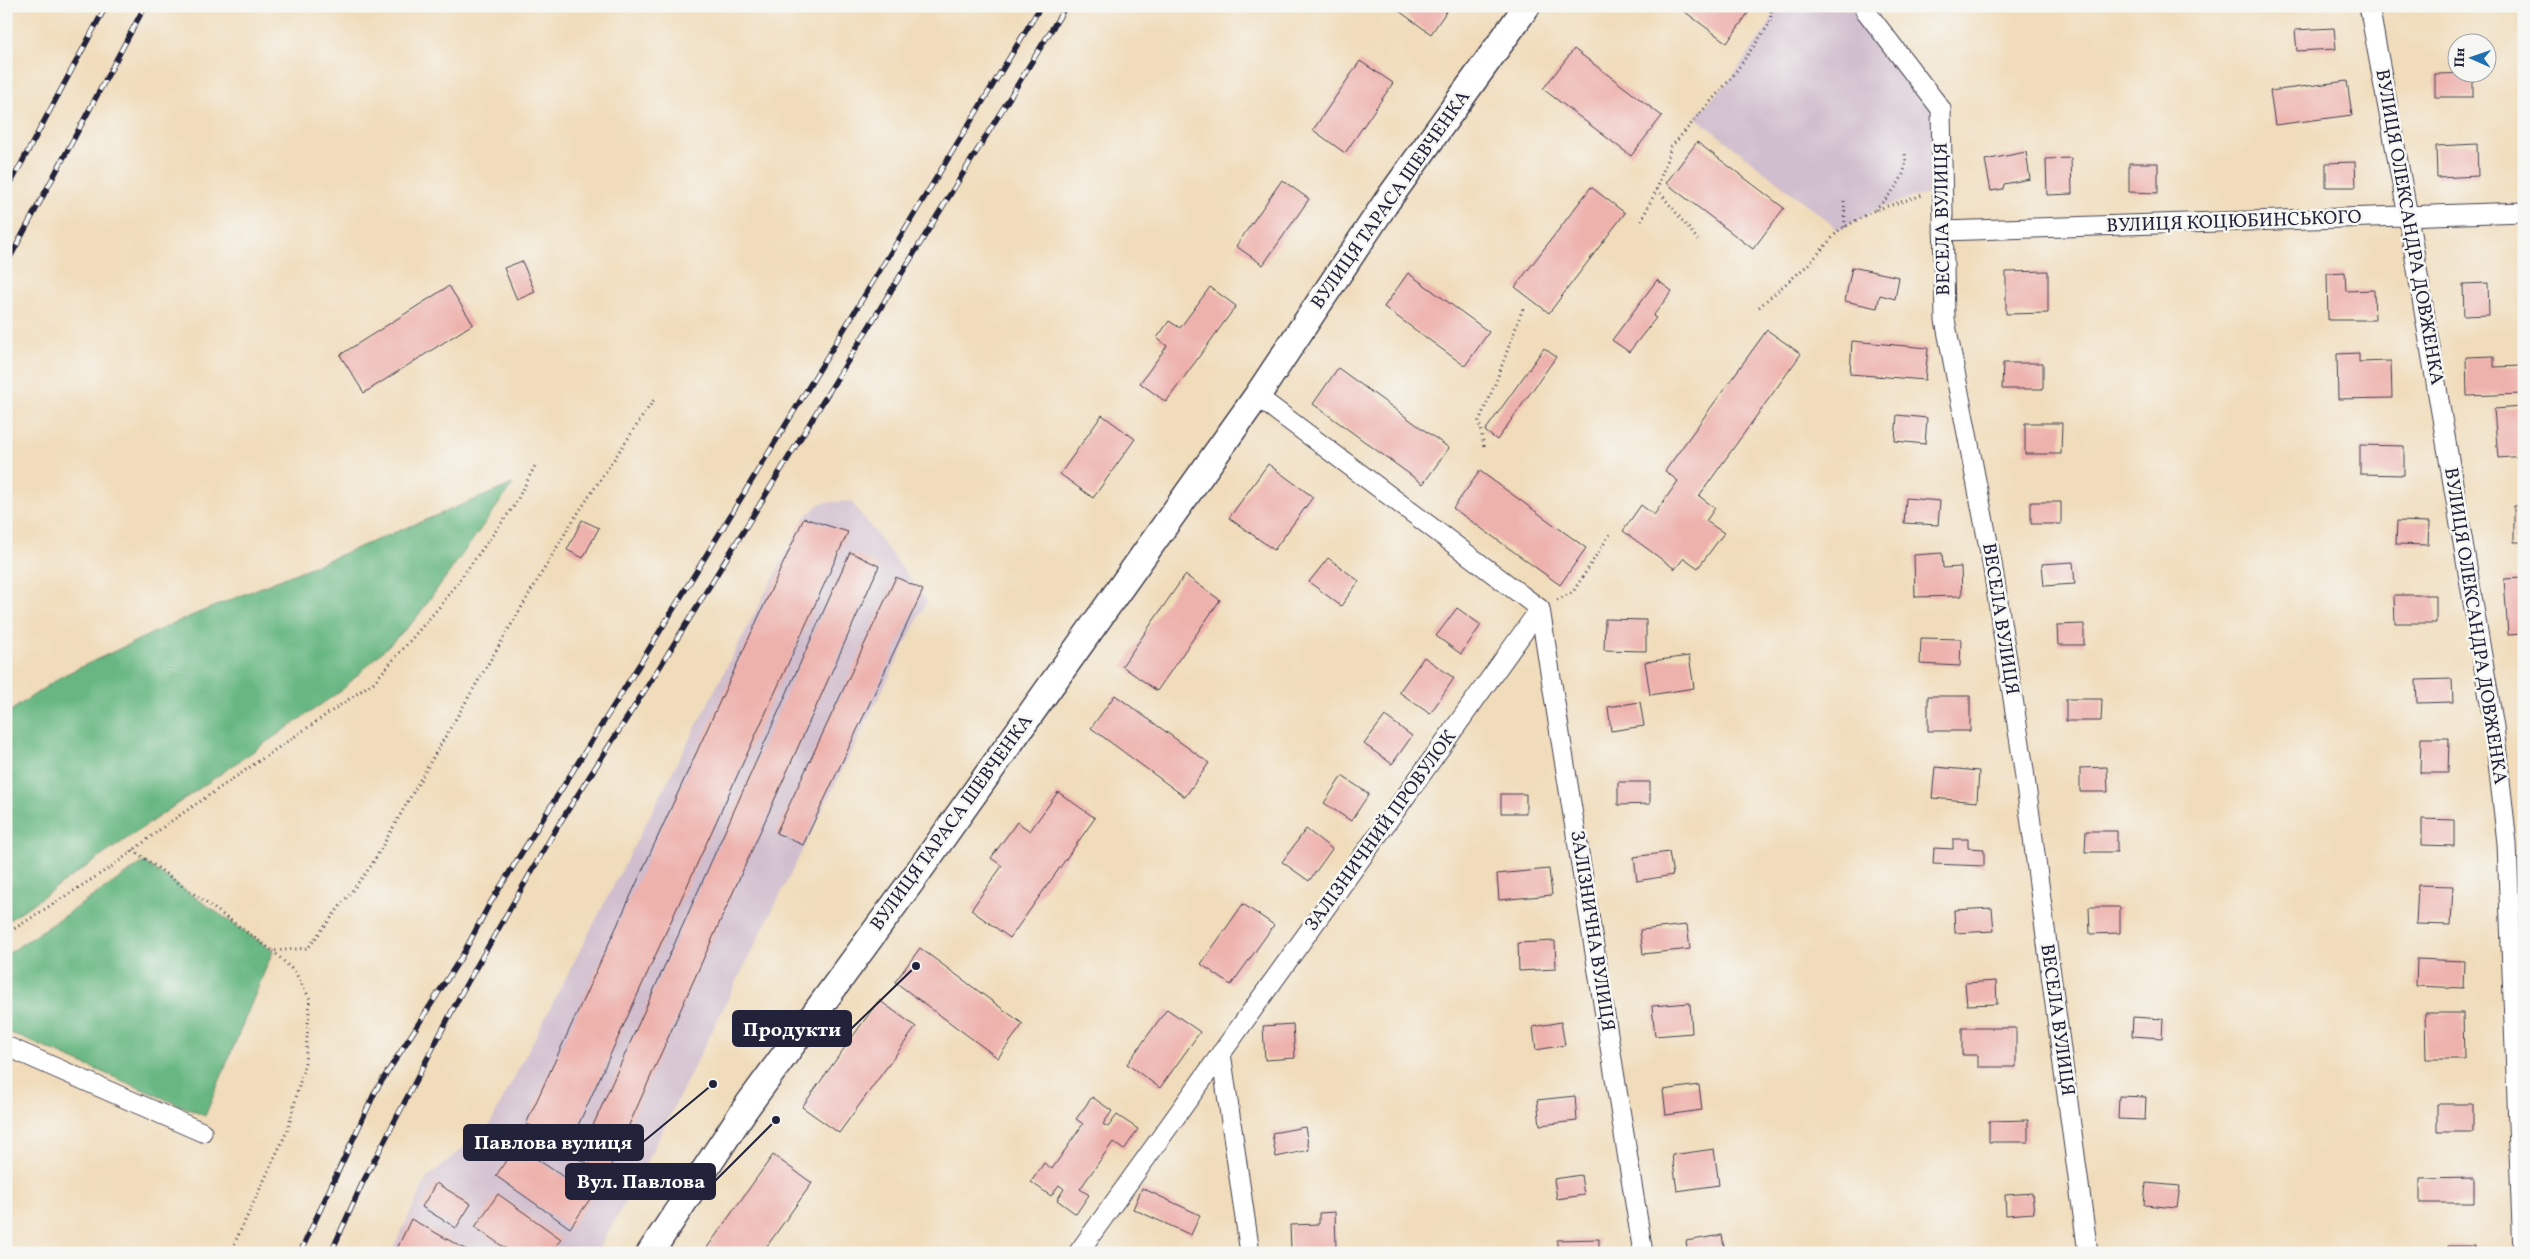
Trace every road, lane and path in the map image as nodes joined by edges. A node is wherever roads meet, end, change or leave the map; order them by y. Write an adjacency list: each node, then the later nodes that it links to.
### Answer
1 (1527, 6): 18 (main road, ВУЛИЦЯ ТАРАСА ШЕВЧЕНКА)
2 (1772, 6): 6 (path)
3 (2369, 6): 11 (street, ВУЛИЦЯ ОЛЕКСАНДРА ДОВЖЕНКА)
4 (1866, 8): 7 (street, ВЕСЕЛА ВУЛИЦЯ)
5 (1905, 153): 9 (path)
6 (1657, 189): 12 (path); 15 (path)
7 (1943, 192): 9 (path); 14 (street, ВЕСЕЛА ВУЛИЦЯ)
8 (1844, 201): 13 (path)
9 (1874, 210): 13 (path)
10 (2524, 212): 11 (street, ВУЛИЦЯ КОЦЮБИНСЬКОГО)
11 (2408, 216): 14 (street, ВУЛИЦЯ КОЦЮБИНСЬКОГО); 36 (street, ВУЛИЦЯ ОЛЕКСАНДРА ДОВЖЕНКА)
12 (1641, 221)
13 (1845, 227): 16 (path)
14 (1943, 231): 35 (street, ВЕСЕЛА ВУЛИЦЯ)
15 (1698, 240)
16 (1759, 307)
17 (1523, 308): 20 (path)
18 (1257, 396): 23 (street); 31 (main road, ВУЛИЦЯ ТАРАСА ШЕВЧЕНКА)
19 (655, 398): 26 (path)
20 (1484, 446)
21 (535, 466): 24 (path)
22 (1610, 534): 23 (path)
23 (1540, 609): 28 (street, ЗАЛІЗНИЧНИЙ ПРОВУЛОК); 34 (street, ЗАЛІЗНИЧНА ВУЛИЦЯ)
24 (134, 850): 25 (path); 26 (path)
25 (6, 934)
26 (273, 951): 30 (path)
27 (6, 1046): 29 (street)
28 (1221, 1053): 32 (street, ЗАЛІЗНИЧНИЙ ПРОВУЛОК); 33 (street)
29 (202, 1132)
30 (230, 1253)
31 (650, 1253)
32 (1078, 1253)
33 (1250, 1253)
34 (1643, 1253)
35 (2088, 1253)
36 (2523, 1253)

